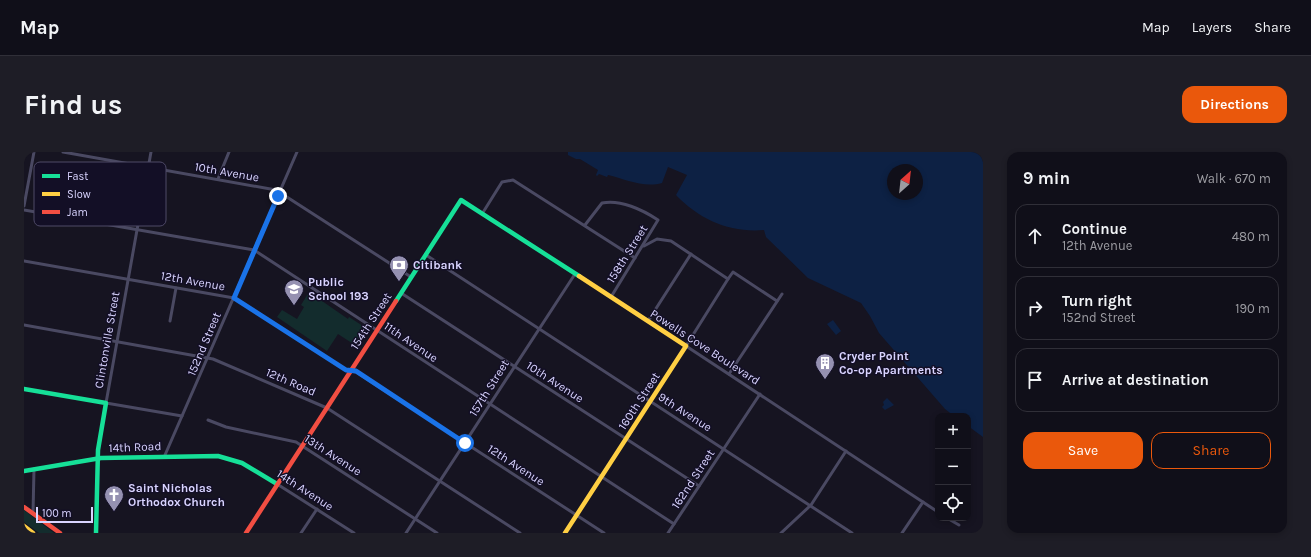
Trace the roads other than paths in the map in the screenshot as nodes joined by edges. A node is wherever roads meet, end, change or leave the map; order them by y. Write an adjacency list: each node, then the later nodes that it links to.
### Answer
1 (34, 152): 12 (street)
2 (63, 152): 6 (street, 10th Avenue)
3 (151, 152): 7 (street, Clintonville Street)
4 (229, 152): 9 (street)
5 (297, 152): 10 (street, 152nd Street)
6 (120, 162)
7 (149, 162)
8 (166, 170): 9 (street, 10th Avenue)
9 (218, 179): 10 (street, 10th Avenue)
10 (280, 192): 21 (street, 152nd Street); 27 (street, 10th Avenue)
11 (461, 200): 15 (main road, Powells Cove Boulevard); 22 (main road, 154th Street)
12 (24, 206)
13 (24, 210): 14 (street, 11th Avenue)
14 (34, 212)
15 (482, 214): 16 (street); 26 (main road, Powells Cove Boulevard)
16 (585, 225): 20 (street, 158th Street); 24 (street)
17 (114, 226): 19 (street, 11th Avenue)
18 (138, 226): 19 (street, Clintonville Street)
19 (137, 230): 21 (street, 11th Avenue); 28 (street, Clintonville Street)
20 (642, 247): 23 (street); 24 (street, 158th Street)
21 (254, 250): 34 (street, 152nd Street); 40 (street, 11th Avenue)
22 (426, 254): 27 (main road, 154th Street); 39 (street, 9th Avenue)
23 (691, 254): 29 (street); 37 (street)
24 (635, 258): 33 (street, 158th Street)
25 (24, 261): 28 (street, 12th Avenue)
26 (575, 274): 33 (main road, Powells Cove Boulevard); 39 (street, 157th Street)
27 (411, 277): 31 (main road, 154th Street)
28 (128, 279): 30 (street, 12th Avenue); 41 (street, Clintonville Street)
29 (728, 279): 35 (street); 42 (street, 160th Street)
30 (176, 288): 34 (street, 12th Avenue); 36 (street)
31 (401, 293): 40 (main road, 154th Street); 44 (street, 10th Avenue)
32 (782, 294): 35 (street)
33 (610, 297): 37 (main road, Powells Cove Boulevard)
34 (234, 298): 43 (street, 152nd Street); 45 (street, 12th Avenue)
35 (777, 301): 46 (street)
36 (170, 321)
37 (648, 322): 42 (main road, Powells Cove Boulevard)
38 (24, 325): 41 (street, 12th Road)
39 (539, 328): 44 (street, 157th Street); 49 (street, 9th Avenue)
40 (377, 330): 45 (main road, 154th Street); 51 (street, 11th Avenue)
41 (117, 341): 43 (street, 12th Road); 50 (street, Clintonville Street)
42 (686, 346): 46 (street, Powells Cove Boulevard); 49 (main road, 160th Street)
43 (208, 357): 52 (street, 12th Road); 53 (street, 152nd Street)
44 (514, 366): 51 (street, 157th Street); 55 (street, 10th Avenue)
45 (351, 371): 52 (main road, 154th Street); 56 (street, 12th Avenue)
46 (730, 374): 48 (street, Powells Cove Boulevard)
47 (24, 388): 50 (main road)
48 (760, 394): 58 (street, 162nd Street); 59 (street, Powells Cove Boulevard)
49 (651, 401): 55 (main road, 160th Street); 58 (street, 9th Avenue)
50 (106, 403): 53 (street); 61 (main road, Clintonville Street)
51 (490, 405): 56 (street, 157th Street); 65 (street, 11th Avenue)
52 (327, 408): 57 (main road, 154th Street); 66 (street, 12th Road)
53 (182, 416): 60 (street, 152nd Street)
54 (208, 420): 57 (street, 13th Avenue)
55 (626, 439): 65 (main road, 160th Street); 68 (street, 10th Avenue)
56 (465, 443): 66 (street, 157th Street); 75 (street, 12th Avenue)
57 (302, 445): 67 (main road, 154th Street); 76 (street, 13th Avenue)
58 (724, 448): 68 (street, 162nd Street); 70 (street, 9th Avenue)
59 (846, 451): 69 (street, Powells Cove Boulevard); 70 (street)
60 (165, 455): 61 (main road, 14th Road); 62 (main road, 14th Road)
61 (97, 459): 63 (main road, 14th Road); 83 (main road, Clintonville Street)
62 (246, 464): 67 (main road, 14th Avenue)
63 (34, 469): 64 (main road, 14th Road); 74 (street)
64 (24, 471)
65 (601, 477): 75 (main road, 160th Street); 78 (street, 11th Avenue)
66 (440, 481): 76 (street, 157th Street); 89 (street, 12th Road)
67 (278, 484): 72 (street, 14th Avenue); 84 (main road, 154th Street)
68 (699, 486): 78 (street, 162nd Street)
69 (923, 502): 73 (street, Powells Cove Boulevard); 95 (street)
70 (811, 505): 93 (street); 94 (street, 9th Avenue)
71 (24, 506): 74 (main road)
72 (317, 509): 85 (street); 86 (street, 14th Avenue)
73 (935, 510)
74 (34, 514): 82 (main road)
75 (577, 515): 90 (main road, 160th Street); 91 (street, 12th Avenue)
76 (415, 519): 87 (street, 157th Street); 88 (street, 13th Avenue)
77 (952, 521): 80 (street)
78 (674, 524): 92 (street, 162nd Street)
79 (24, 526): 81 (main road)
80 (959, 526)
81 (33, 533)
82 (60, 533)
83 (96, 533)
84 (246, 533)
85 (301, 533)
86 (354, 533)
87 (406, 533)
88 (437, 533)
89 (520, 533)
90 (565, 533)
91 (604, 533)
92 (668, 533)
93 (781, 533)
94 (852, 533)
95 (902, 533)

